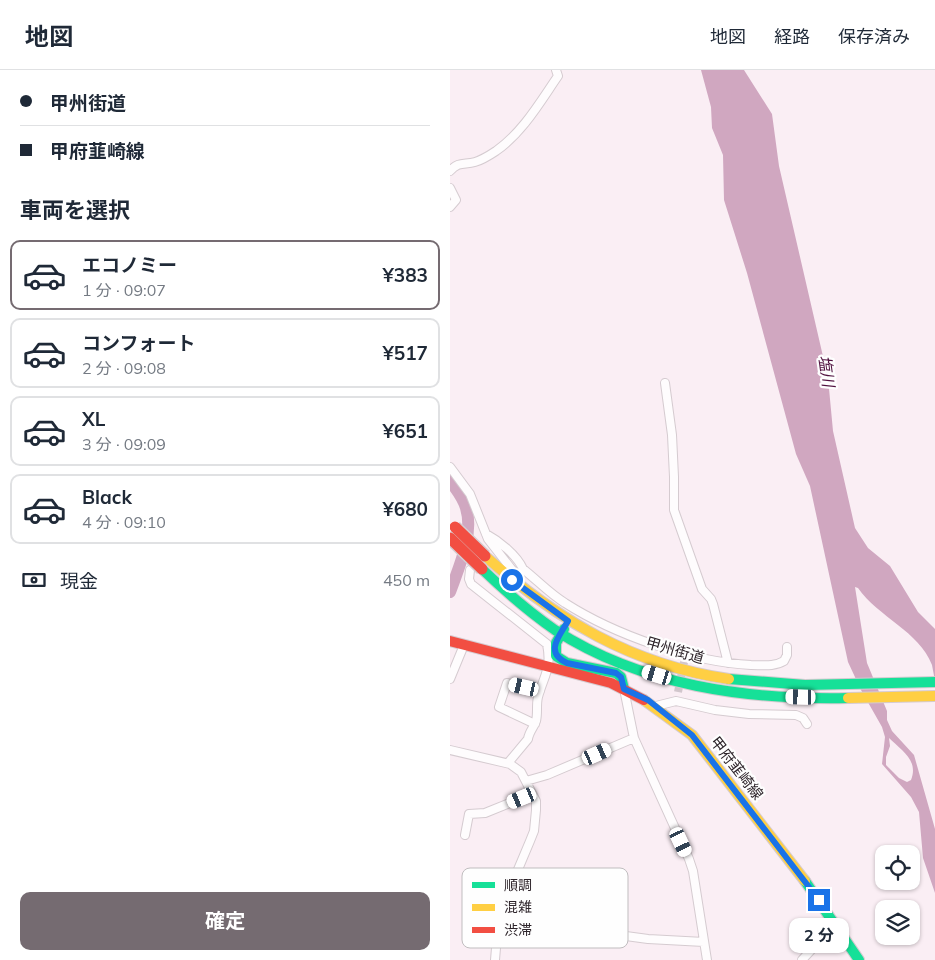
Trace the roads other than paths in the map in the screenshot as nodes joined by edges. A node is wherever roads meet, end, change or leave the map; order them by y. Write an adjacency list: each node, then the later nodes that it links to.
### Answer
1 (556, 70): 2 (street)
2 (450, 171)
3 (450, 188): 4 (street)
4 (450, 206)
5 (665, 382): 16 (street)
6 (450, 467): 8 (street)
7 (452, 529): 10 (main road, 甲州街道, bridge); 12 (main road, 甲州街道, bridge)
8 (483, 536): 10 (street); 16 (street)
9 (470, 570): 17 (street)
10 (512, 580): 11 (main road, 甲州街道)
11 (568, 621): 12 (main road); 19 (main road, 甲州街道)
12 (561, 633): 20 (main road); 23 (main road, 甲州街道)
13 (450, 641): 14 (main road, 甲府韮崎線)
14 (464, 645): 17 (main road, 甲府韮崎線); 18 (street)
15 (787, 647): 16 (street)
16 (728, 663)
17 (549, 667): 20 (main road, 甲府韮崎線); 21 (street)
18 (450, 680)
19 (935, 682)
20 (624, 689): 25 (main road, 甲府韮崎線); 28 (street)
21 (540, 691): 26 (street); 26 (street)
22 (678, 692): 24 (street)
23 (935, 696)
24 (676, 701): 25 (street); 27 (street)
25 (656, 706): 35 (main road, 甲府韮崎線)
26 (535, 724): 30 (street)
27 (807, 724)
28 (634, 738): 31 (street); 37 (street)
29 (450, 750): 30 (street)
30 (508, 763): 31 (street)
31 (526, 781): 32 (street)
32 (532, 794): 33 (street); 34 (street)
33 (465, 836)
34 (519, 868)
35 (840, 929): 39 (street); 40 (main road, 甲府韮崎線)
36 (628, 936): 37 (street)
37 (704, 942): 38 (street)
38 (707, 960)
39 (802, 960)
40 (858, 960)

